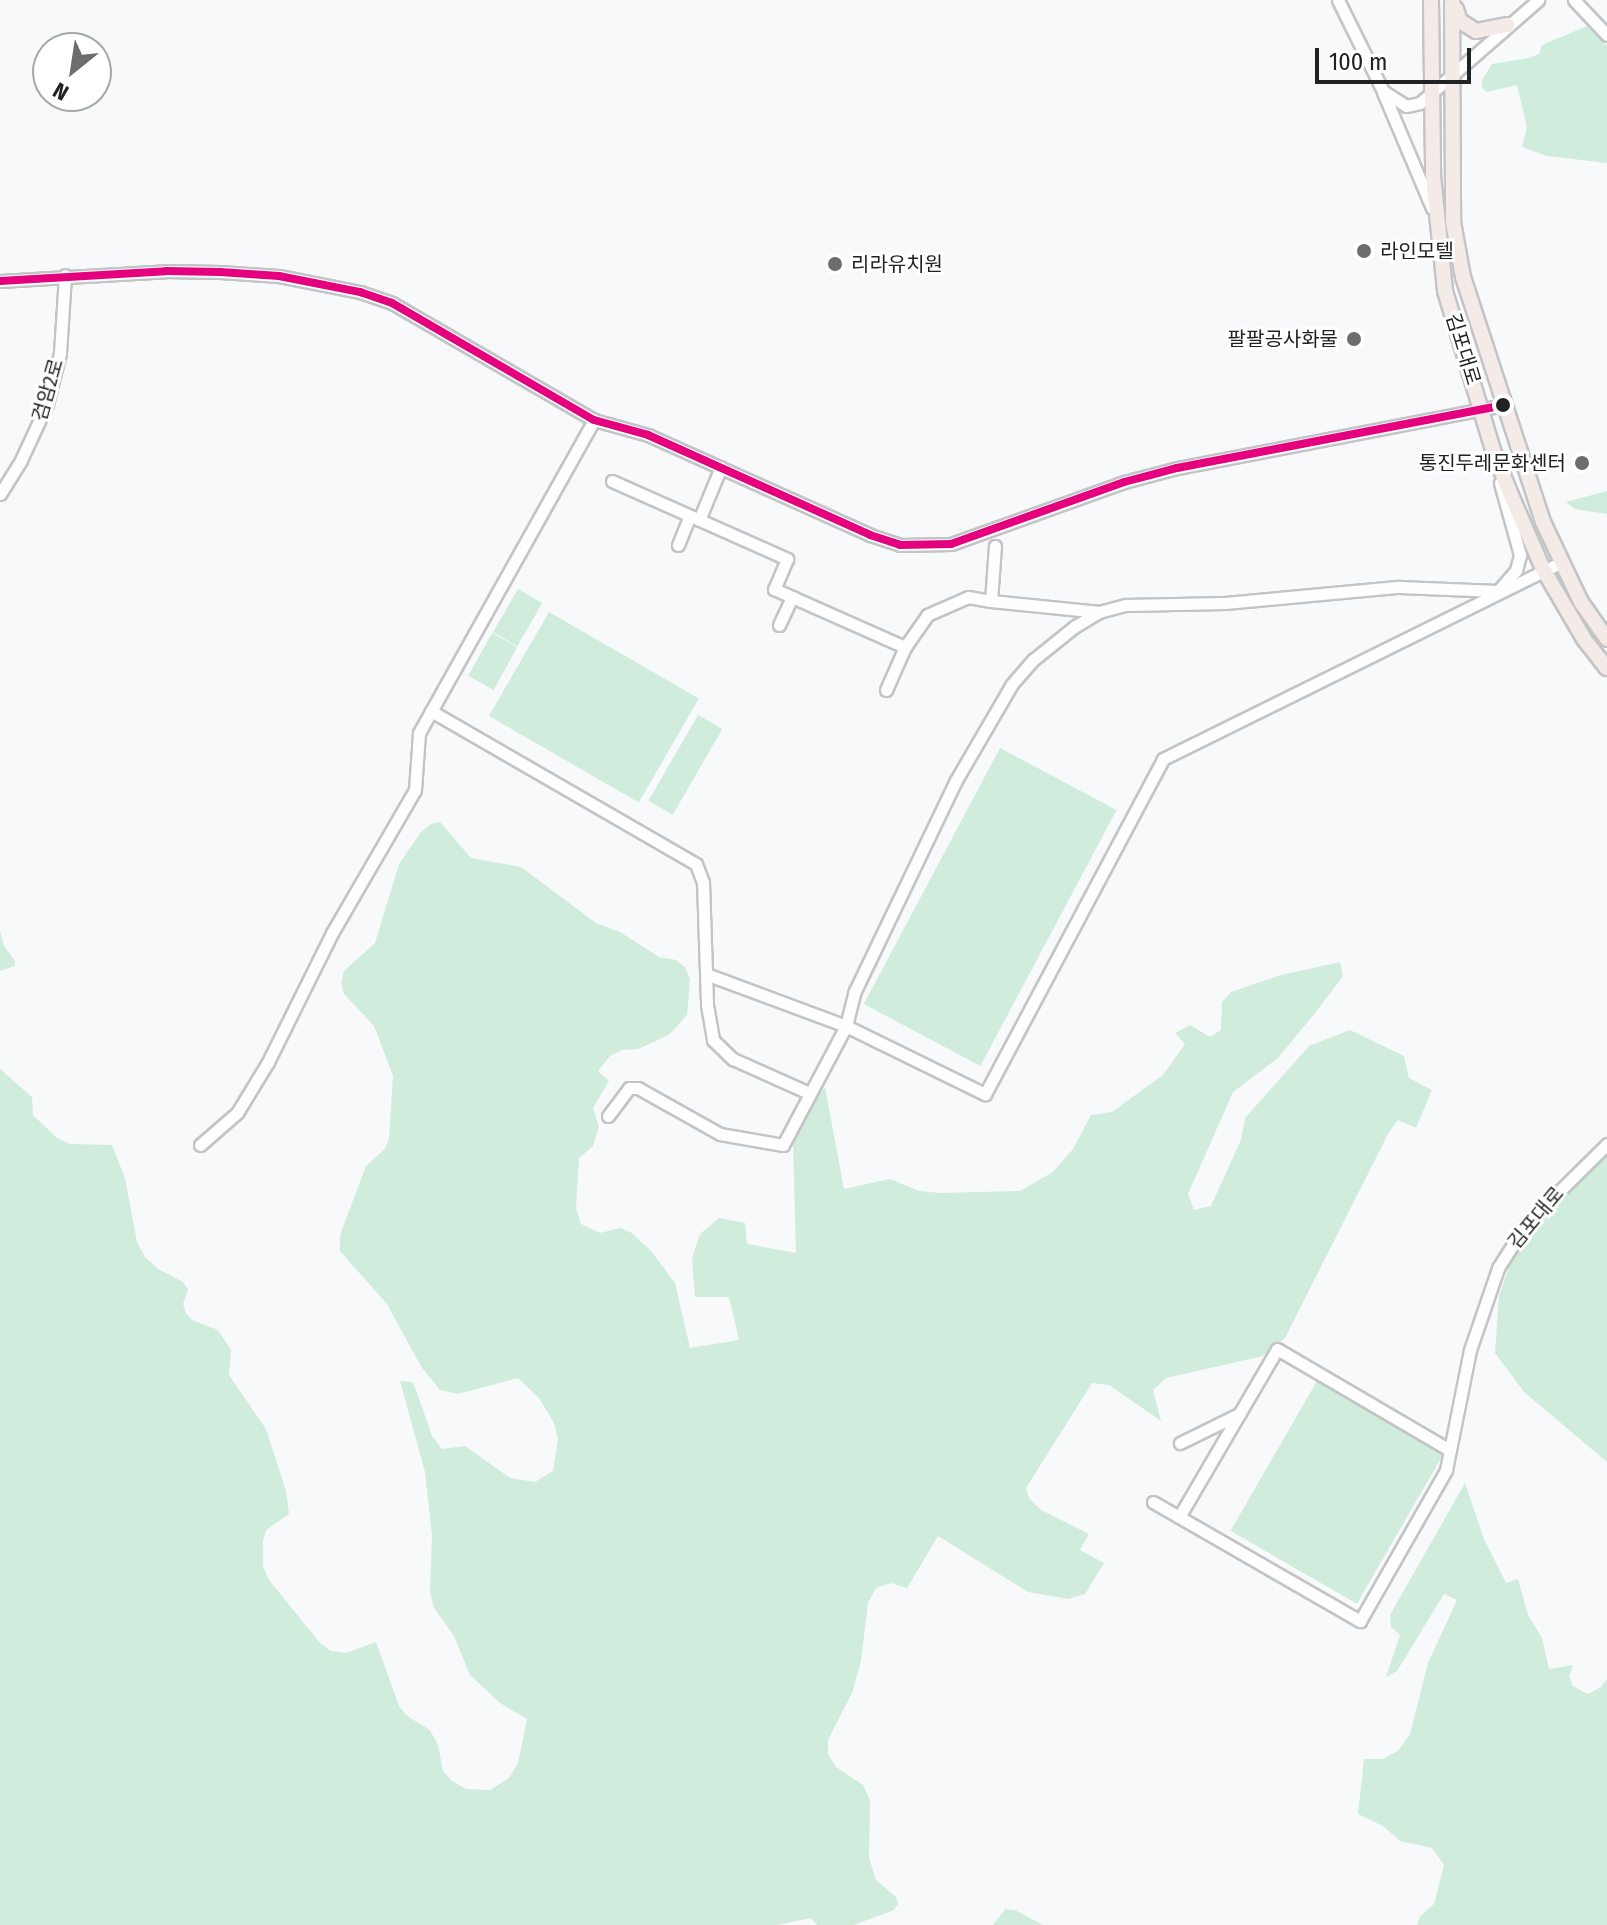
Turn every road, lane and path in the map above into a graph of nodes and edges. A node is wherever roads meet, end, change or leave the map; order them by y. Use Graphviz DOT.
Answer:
graph roads {
  1 [pos="1338,0"];
  2 [pos="1431,0"];
  3 [pos="1452,0"];
  4 [pos="1574,0"];
  5 [pos="1533,3"];
  6 [pos="1507,25"];
  7 [pos="1607,35"];
  8 [pos="1452,74"];
  9 [pos="1383,91"];
  10 [pos="1433,91"];
  11 [pos="1436,221"];
  12 [pos="65,275"];
  13 [pos="0,281"];
  14 [pos="1503,405"];
  15 [pos="1482,410"];
  16 [pos="594,420"];
  17 [pos="1494,453"];
  18 [pos="721,467"];
  19 [pos="612,481"];
  20 [pos="0,494"];
  21 [pos="695,518"];
  22 [pos="678,545"];
  23 [pos="995,546"];
  24 [pos="1561,562"];
  25 [pos="1543,569"];
  26 [pos="1498,591"];
  27 [pos="792,597"];
  28 [pos="991,601"];
  29 [pos="1099,612"];
  30 [pos="779,625"];
  31 [pos="1607,639"];
  32 [pos="905,647"];
  33 [pos="1607,668"];
  34 [pos="886,690"];
  35 [pos="431,711"];
  36 [pos="706,974"];
  37 [pos="846,1026"];
  38 [pos="809,1093"];
  39 [pos="608,1116"];
  40 [pos="1607,1144"];
  41 [pos="200,1145"];
  42 [pos="1239,1414"];
  43 [pos="1180,1443"];
  44 [pos="1450,1450"];
  45 [pos="1153,1502"];
  46 [pos="1179,1517"];
  1 -- 9 [label="street"];
  2 -- 10 [label="main road, 김포대로"];
  3 -- 6 [label="main road"];
  3 -- 8 [label="main road, 김포대로"];
  4 -- 7 [label="street"];
  5 -- 6 [label="street"];
  6 -- 8 [label="street"];
  8 -- 10 [label="street"];
  8 -- 14 [label="main road, 김포대로"];
  9 -- 10 [label="street"];
  9 -- 11 [label="street"];
  10 -- 11 [label="main road, 김포대로"];
  11 -- 15 [label="main road, 김포대로"];
  12 -- 13 [label="street"];
  12 -- 16 [label="street"];
  12 -- 20 [label="street, 검암2로"];
  14 -- 15 [label="street"];
  14 -- 24 [label="main road, 김포대로"];
  15 -- 17 [label="main road, 김포대로"];
  15 -- 18 [label="street"];
  16 -- 18 [label="street"];
  16 -- 35 [label="street"];
  17 -- 25 [label="main road, 김포대로"];
  17 -- 26 [label="street"];
  18 -- 21 [label="street"];
  19 -- 21 [label="street"];
  21 -- 22 [label="street"];
  21 -- 27 [label="street"];
  23 -- 28 [label="street"];
  24 -- 25 [label="street"];
  24 -- 31 [label="main road, 김포대로"];
  25 -- 26 [label="street"];
  25 -- 33 [label="main road, 김포대로"];
  26 -- 29 [label="street"];
  26 -- 37 [label="street"];
  27 -- 30 [label="street"];
  27 -- 32 [label="street"];
  28 -- 29 [label="street"];
  28 -- 32 [label="street"];
  29 -- 37 [label="street"];
  32 -- 34 [label="street"];
  35 -- 36 [label="street"];
  35 -- 41 [label="street"];
  36 -- 37 [label="street"];
  36 -- 38 [label="street"];
  37 -- 38 [label="street"];
  38 -- 39 [label="street"];
  40 -- 44 [label="street, 김포대로"];
  42 -- 43 [label="street"];
  42 -- 44 [label="street"];
  42 -- 46 [label="street"];
  44 -- 46 [label="street, 김포대로"];
  45 -- 46 [label="street"];
}
